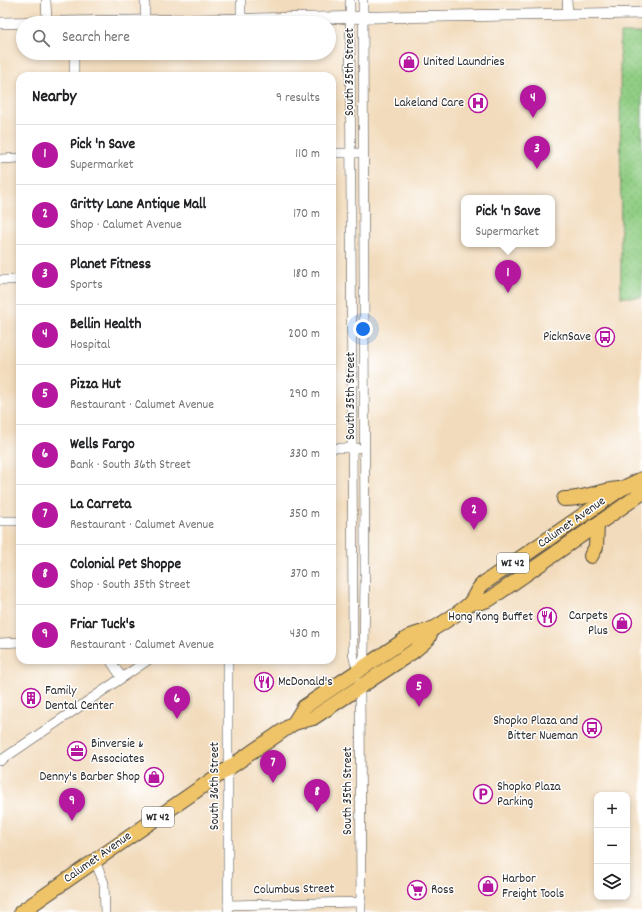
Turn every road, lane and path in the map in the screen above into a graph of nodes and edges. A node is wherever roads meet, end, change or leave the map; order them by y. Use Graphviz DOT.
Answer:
graph roads {
  1 [pos="46,0"];
  2 [pos="144,0"];
  3 [pos="241,0"];
  4 [pos="350,0"];
  5 [pos="363,0"];
  6 [pos="567,0"];
  7 [pos="642,13"];
  8 [pos="568,14"];
  9 [pos="46,16"];
  10 [pos="145,16"];
  11 [pos="241,16"];
  12 [pos="363,17"];
  13 [pos="336,18"];
  14 [pos="350,18"];
  15 [pos="0,23"];
  16 [pos="16,23"];
  17 [pos="74,60"];
  18 [pos="74,72"];
  19 [pos="336,153"];
  20 [pos="350,153"];
  21 [pos="363,153"];
  22 [pos="16,158"];
  23 [pos="0,159"];
  24 [pos="0,280"];
  25 [pos="16,280"];
  26 [pos="336,448"];
  27 [pos="351,448"];
  28 [pos="364,448"];
  29 [pos="642,479"];
  30 [pos="621,489"];
  31 [pos="642,493"];
  32 [pos="564,499"];
  33 [pos="0,521"];
  34 [pos="16,521"];
  35 [pos="597,525"];
  36 [pos="567,526"];
  37 [pos="576,540"];
  38 [pos="591,556"];
  39 [pos="470,603"];
  40 [pos="432,629"];
  41 [pos="16,642"];
  42 [pos="0,643"];
  43 [pos="113,664"];
  44 [pos="142,664"];
  45 [pos="228,664"];
  46 [pos="360,670"];
  47 [pos="122,678"];
  48 [pos="360,687"];
  49 [pos="294,723"];
  50 [pos="0,761"];
  51 [pos="228,769"];
  52 [pos="94,861"];
  53 [pos="361,902"];
  54 [pos="228,908"];
  55 [pos="21,912"];
  56 [pos="105,912"];
  57 [pos="361,912"];
  1 -- 9 [label="street"];
  2 -- 10 [label="street"];
  3 -- 11 [label="street"];
  4 -- 14 [label="street, South 35th Street"];
  5 -- 12 [label="street, South 35th Street"];
  6 -- 8 [label="street"];
  7 -- 8 [label="street"];
  8 -- 12 [label="street"];
  12 -- 14 [label="street"];
  12 -- 21 [label="street, South 35th Street"];
  13 -- 14 [label="street"];
  14 -- 20 [label="street, South 35th Street"];
  15 -- 16 [label="street"];
  17 -- 18 [label="street"];
  19 -- 20 [label="street"];
  20 -- 21 [label="street"];
  20 -- 27 [label="street, South 35th Street"];
  21 -- 28 [label="street, South 35th Street"];
  22 -- 23 [label="street"];
  24 -- 25 [label="street"];
  26 -- 27 [label="street"];
  27 -- 28 [label="street"];
  27 -- 46 [label="street, South 35th Street"];
  28 -- 46 [label="street, South 35th Street"];
  29 -- 30 [label="main road, Calumet Avenue / WI 42"];
  30 -- 32 [label="main road"];
  30 -- 36 [label="main road, Calumet Avenue / WI 42"];
  31 -- 35 [label="main road, Calumet Avenue / WI 42"];
  33 -- 34 [label="street"];
  35 -- 37 [label="main road, Calumet Avenue / WI 42"];
  35 -- 38 [label="main road"];
  36 -- 37 [label="main road"];
  36 -- 39 [label="main road, Calumet Avenue / WI 42"];
  37 -- 39 [label="main road, Calumet Avenue / WI 42"];
  39 -- 40 [label="main road, Calumet Avenue / WI 42"];
  40 -- 46 [label="main road, Calumet Avenue / WI 42"];
  40 -- 48 [label="main road, Calumet Avenue / WI 42"];
  41 -- 42 [label="street"];
  43 -- 47 [label="street"];
  44 -- 47 [label="street"];
  45 -- 51 [label="street, South 36th Street"];
  46 -- 48 [label="street, South 35th Street"];
  46 -- 49 [label="main road, Calumet Avenue / WI 42"];
  47 -- 50 [label="street"];
  48 -- 49 [label="main road, Calumet Avenue / WI 42"];
  48 -- 53 [label="street, South 35th Street"];
  49 -- 51 [label="main road, Calumet Avenue / WI 42"];
  51 -- 52 [label="main road, Calumet Avenue / WI 42"];
  51 -- 54 [label="street, South 36th Street"];
  52 -- 55 [label="main road, Calumet Avenue / WI 42"];
  52 -- 56 [label="street"];
  53 -- 54 [label="street, Columbus Street"];
  53 -- 57 [label="street, South 35th Street"];
}
